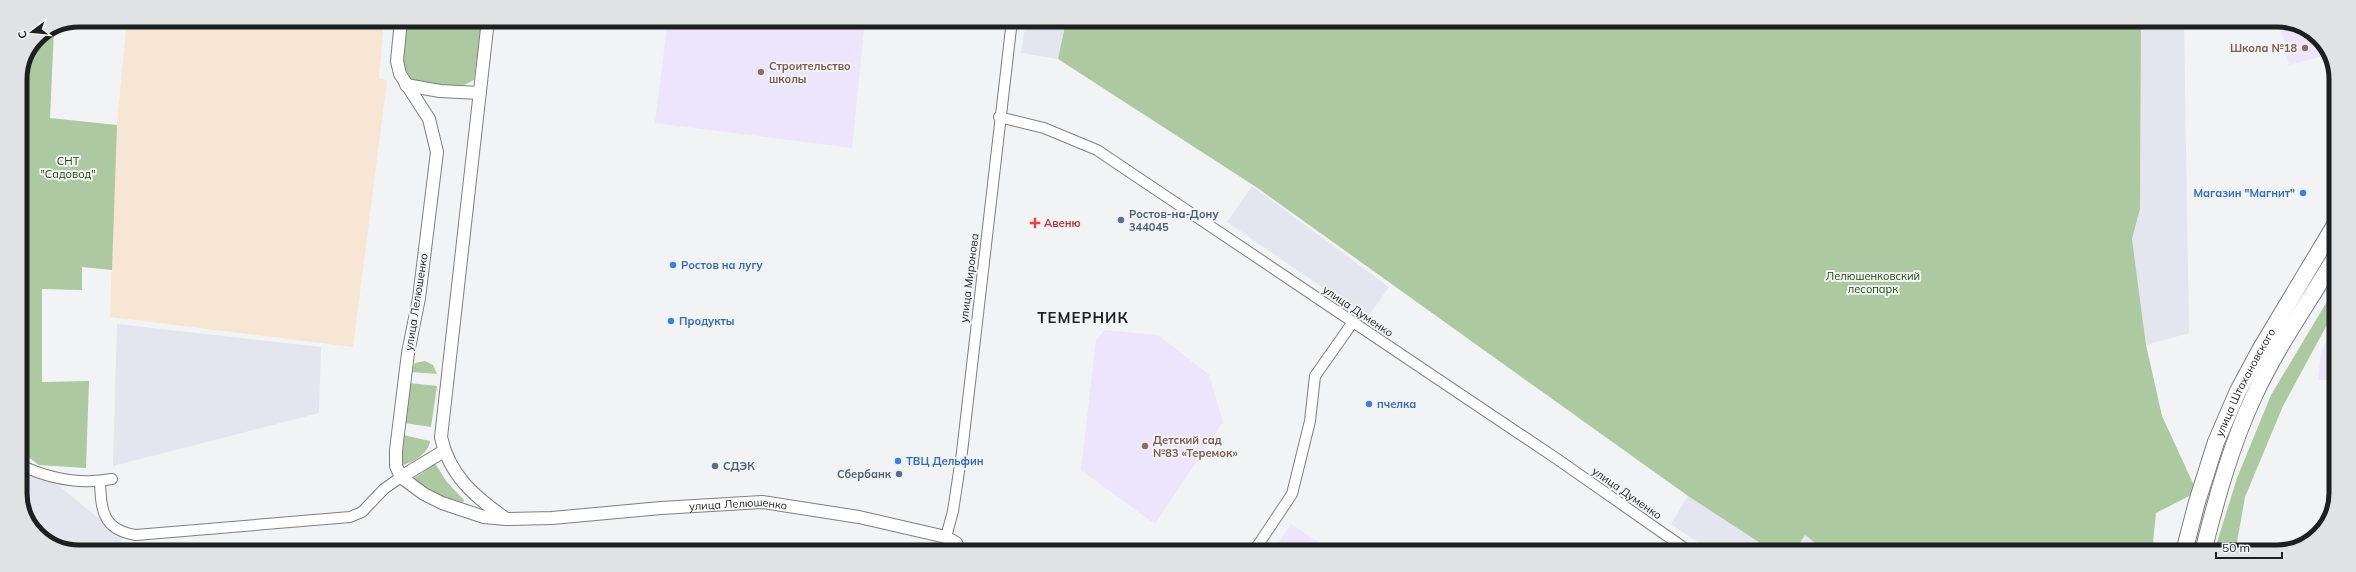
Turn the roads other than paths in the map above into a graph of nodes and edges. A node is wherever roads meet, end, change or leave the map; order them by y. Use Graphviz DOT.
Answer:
graph roads {
  1 [pos="401,27"];
  2 [pos="487,27"];
  3 [pos="1011,27"];
  4 [pos="406,85"];
  5 [pos="480,93"];
  6 [pos="999,117"];
  7 [pos="2329,237"];
  8 [pos="2329,268"];
  9 [pos="1353,322"];
  10 [pos="444,452"];
  11 [pos="27,468"];
  12 [pos="401,477"];
  13 [pos="112,479"];
  14 [pos="100,481"];
  15 [pos="506,519"];
  16 [pos="946,537"];
  17 [pos="957,545"];
  18 [pos="1259,545"];
  19 [pos="1680,545"];
  20 [pos="2186,545"];
  21 [pos="2204,545"];
  1 -- 4 [label="street, улица Лелюшенко"];
  2 -- 5 [label="street"];
  3 -- 6 [label="street, улица Миронова"];
  4 -- 5 [label="street"];
  4 -- 12 [label="street, улица Лелюшенко"];
  5 -- 10 [label="street"];
  6 -- 9 [label="street, улица Думенко"];
  6 -- 16 [label="street, улица Миронова"];
  7 -- 20 [label="main road, улица Штахановского"];
  8 -- 21 [label="main road, улица Штахановского"];
  9 -- 18 [label="street"];
  9 -- 19 [label="street, улица Думенко"];
  10 -- 12 [label="street"];
  10 -- 15 [label="street"];
  11 -- 14 [label="street"];
  12 -- 14 [label="street"];
  12 -- 15 [label="street, улица Лелюшенко"];
  13 -- 14 [label="street"];
  15 -- 16 [label="street, улица Лелюшенко"];
  16 -- 17 [label="street"];
}
